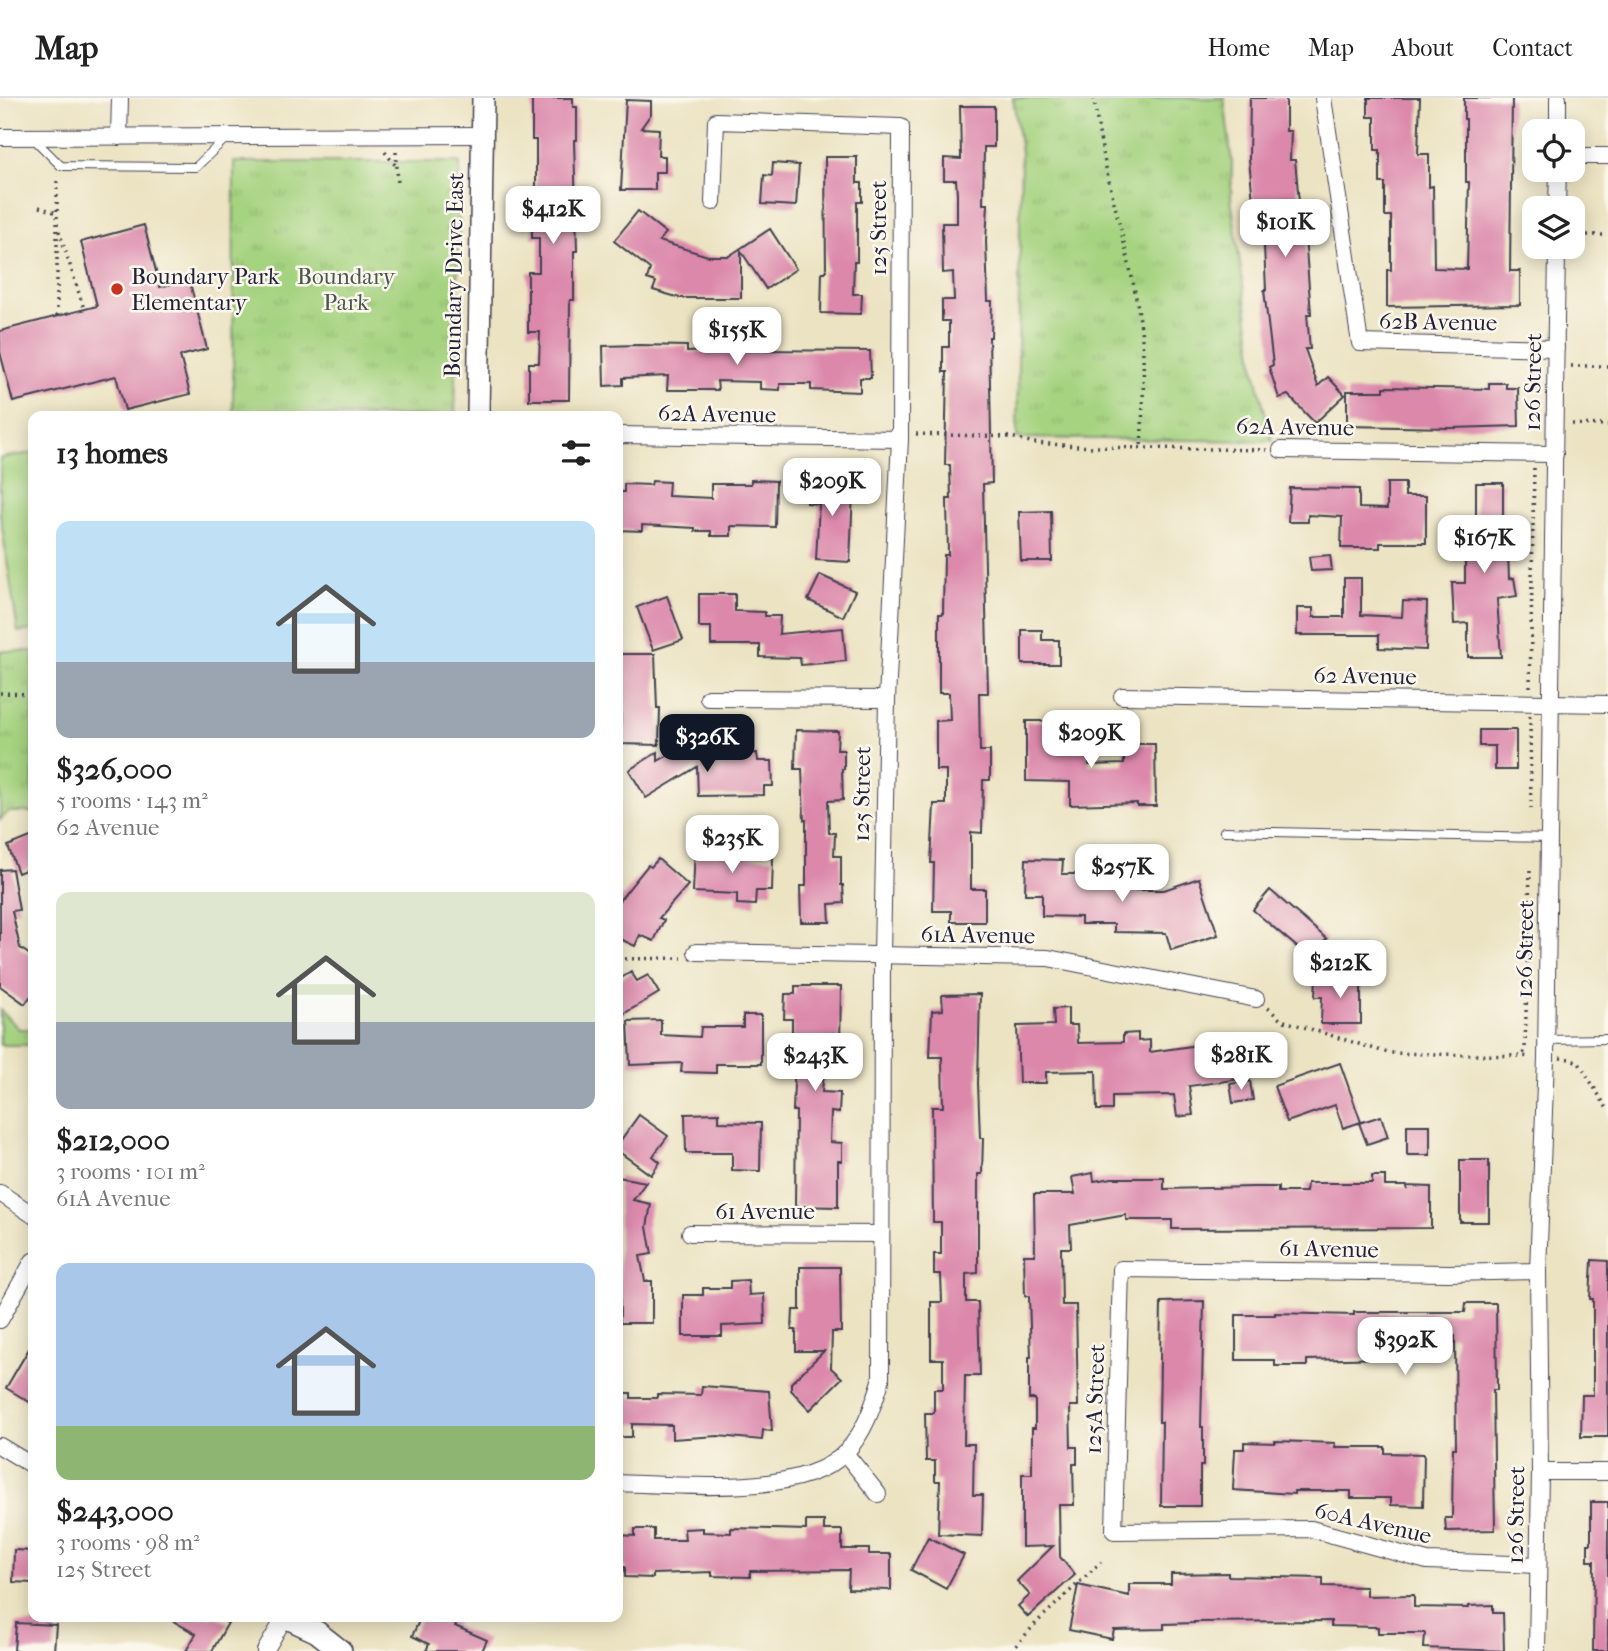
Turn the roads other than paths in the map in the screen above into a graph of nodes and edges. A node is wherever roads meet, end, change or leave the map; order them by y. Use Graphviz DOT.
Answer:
graph roads {
  1 [pos="120,98"];
  2 [pos="483,98"];
  3 [pos="1323,98"];
  4 [pos="1558,98"];
  5 [pos="1558,119"];
  6 [pos="483,135"];
  7 [pos="228,136"];
  8 [pos="0,137"];
  9 [pos="32,137"];
  10 [pos="119,137"];
  11 [pos="1585,156"];
  12 [pos="1608,156"];
  13 [pos="713,202"];
  14 [pos="1557,259"];
  15 [pos="1556,348"];
  16 [pos="478,411"];
  17 [pos="623,435"];
  18 [pos="904,438"];
  19 [pos="1281,450"];
  20 [pos="1555,454"];
  21 [pos="1122,696"];
  22 [pos="708,698"];
  23 [pos="887,699"];
  24 [pos="1550,704"];
  25 [pos="1608,704"];
  26 [pos="1224,831"];
  27 [pos="1549,838"];
  28 [pos="696,952"];
  29 [pos="882,956"];
  30 [pos="1256,999"];
  31 [pos="1608,1039"];
  32 [pos="1546,1040"];
  33 [pos="0,1193"];
  34 [pos="28,1212"];
  35 [pos="690,1233"];
  36 [pos="881,1234"];
  37 [pos="1121,1269"];
  38 [pos="28,1270"];
  39 [pos="1538,1271"];
  40 [pos="0,1320"];
  41 [pos="0,1446"];
  42 [pos="845,1453"];
  43 [pos="28,1463"];
  44 [pos="1540,1472"];
  45 [pos="1608,1472"];
  46 [pos="623,1483"];
  47 [pos="878,1494"];
  48 [pos="1114,1531"];
  49 [pos="1538,1565"];
  50 [pos="282,1622"];
  51 [pos="296,1622"];
  52 [pos="265,1651"];
  53 [pos="341,1651"];
  54 [pos="1537,1651"];
  1 -- 10 [label="street"];
  2 -- 6 [label="street, Boundary Drive East"];
  3 -- 15 [label="street, 62B Avenue"];
  4 -- 5 [label="street"];
  6 -- 7 [label="street"];
  6 -- 16 [label="street, Boundary Drive East"];
  7 -- 9 [label="lane"];
  7 -- 10 [label="street"];
  8 -- 9 [label="street"];
  9 -- 10 [label="street"];
  11 -- 12 [label="street"];
  13 -- 18 [label="street, 125 Street"];
  14 -- 15 [label="street, 126 Street"];
  15 -- 20 [label="street, 126 Street"];
  17 -- 18 [label="street, 62A Avenue"];
  18 -- 23 [label="street, 125 Street"];
  19 -- 20 [label="street, 62A Avenue"];
  20 -- 24 [label="street, 126 Street"];
  21 -- 24 [label="street, 62 Avenue"];
  22 -- 23 [label="street"];
  23 -- 29 [label="street, 125 Street"];
  24 -- 25 [label="street, 62 Avenue"];
  24 -- 27 [label="street, 126 Street"];
  26 -- 27 [label="lane"];
  27 -- 32 [label="street, 126 Street"];
  28 -- 29 [label="street, 61A Avenue"];
  29 -- 30 [label="street, 61A Avenue"];
  29 -- 36 [label="street, 125 Street"];
  31 -- 32 [label="lane"];
  32 -- 39 [label="street, 126 Street"];
  33 -- 34 [label="street"];
  35 -- 36 [label="street, 61 Avenue"];
  36 -- 42 [label="street, 125 Street"];
  37 -- 39 [label="street, 61 Avenue"];
  37 -- 48 [label="street, 125A Street"];
  38 -- 40 [label="street"];
  39 -- 44 [label="street, 126 Street"];
  41 -- 43 [label="street"];
  42 -- 46 [label="street"];
  42 -- 47 [label="street"];
  44 -- 45 [label="street"];
  44 -- 49 [label="street, 126 Street"];
  48 -- 49 [label="street, 60A Avenue"];
  49 -- 54 [label="street, 126 Street"];
  50 -- 52 [label="street"];
  51 -- 53 [label="street"];
}
